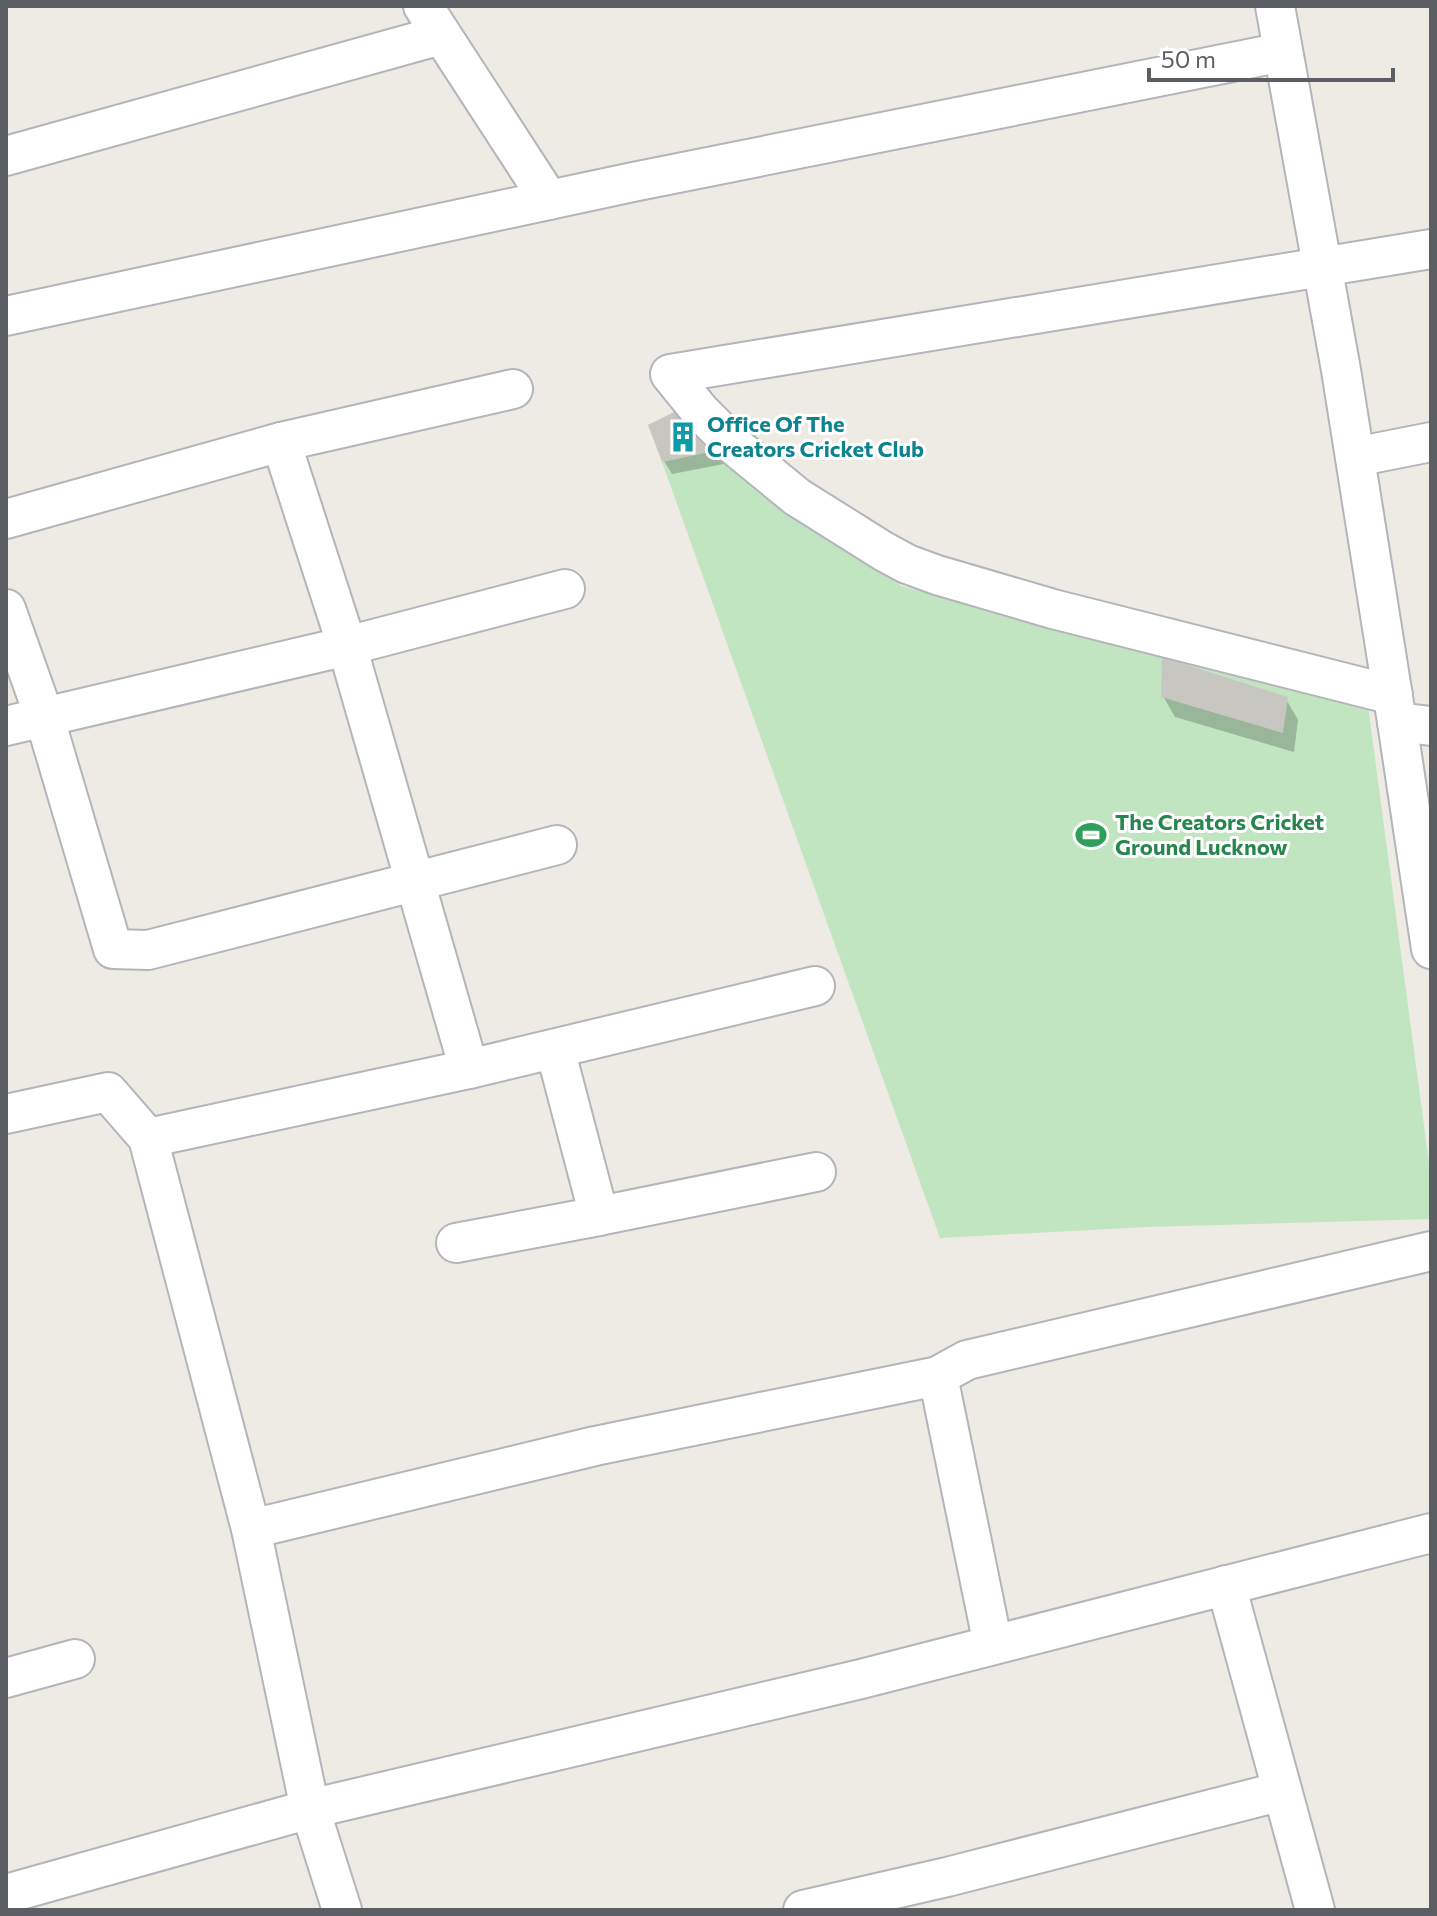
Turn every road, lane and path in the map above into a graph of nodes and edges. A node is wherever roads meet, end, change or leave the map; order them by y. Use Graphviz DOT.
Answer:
graph roads {
  1 [pos="1275,6"];
  2 [pos="432,20"];
  3 [pos="1283,52"];
  4 [pos="6,156"];
  5 [pos="549,200"];
  6 [pos="1431,249"];
  7 [pos="1322,266"];
  8 [pos="6,316"];
  9 [pos="513,389"];
  10 [pos="281,442"];
  11 [pos="1431,442"];
  12 [pos="1355,457"];
  13 [pos="6,519"];
  14 [pos="565,589"];
  15 [pos="6,609"];
  16 [pos="347,646"];
  17 [pos="1407,714"];
  18 [pos="44,716"];
  19 [pos="6,726"];
  20 [pos="557,845"];
  21 [pos="415,881"];
  22 [pos="1431,949"];
  23 [pos="815,986"];
  24 [pos="555,1049"];
  25 [pos="469,1069"];
  26 [pos="6,1114"];
  27 [pos="148,1138"];
  28 [pos="816,1172"];
  29 [pos="599,1216"];
  30 [pos="456,1243"];
  31 [pos="1431,1251"];
  32 [pos="938,1376"];
  33 [pos="251,1529"];
  34 [pos="1431,1533"];
  35 [pos="1226,1585"];
  36 [pos="993,1645"];
  37 [pos="75,1659"];
  38 [pos="6,1678"];
  39 [pos="1282,1791"];
  40 [pos="310,1809"];
  41 [pos="6,1894"];
  42 [pos="342,1910"];
  43 [pos="803,1910"];
  44 [pos="1315,1910"];
  1 -- 3 [label="street"];
  2 -- 4 [label="street"];
  2 -- 5 [label="street"];
  3 -- 5 [label="street"];
  3 -- 7 [label="street"];
  5 -- 8 [label="street"];
  6 -- 7 [label="street"];
  7 -- 12 [label="street"];
  7 -- 17 [label="street"];
  9 -- 10 [label="street"];
  10 -- 13 [label="street"];
  10 -- 16 [label="street"];
  11 -- 12 [label="street"];
  12 -- 17 [label="street"];
  14 -- 16 [label="street"];
  15 -- 18 [label="street"];
  16 -- 18 [label="street"];
  16 -- 21 [label="street"];
  17 -- 22 [label="street"];
  18 -- 19 [label="street"];
  18 -- 21 [label="street"];
  20 -- 21 [label="street"];
  21 -- 25 [label="street"];
  23 -- 24 [label="street"];
  24 -- 25 [label="street"];
  24 -- 29 [label="street"];
  25 -- 27 [label="street"];
  26 -- 27 [label="street"];
  27 -- 33 [label="street"];
  28 -- 29 [label="street"];
  29 -- 30 [label="street"];
  31 -- 32 [label="street"];
  32 -- 33 [label="street"];
  32 -- 36 [label="street"];
  33 -- 40 [label="street"];
  34 -- 35 [label="street"];
  35 -- 36 [label="street"];
  35 -- 39 [label="street"];
  36 -- 40 [label="street"];
  37 -- 38 [label="street"];
  39 -- 43 [label="street"];
  39 -- 44 [label="street"];
  40 -- 41 [label="street"];
  40 -- 42 [label="street"];
}
